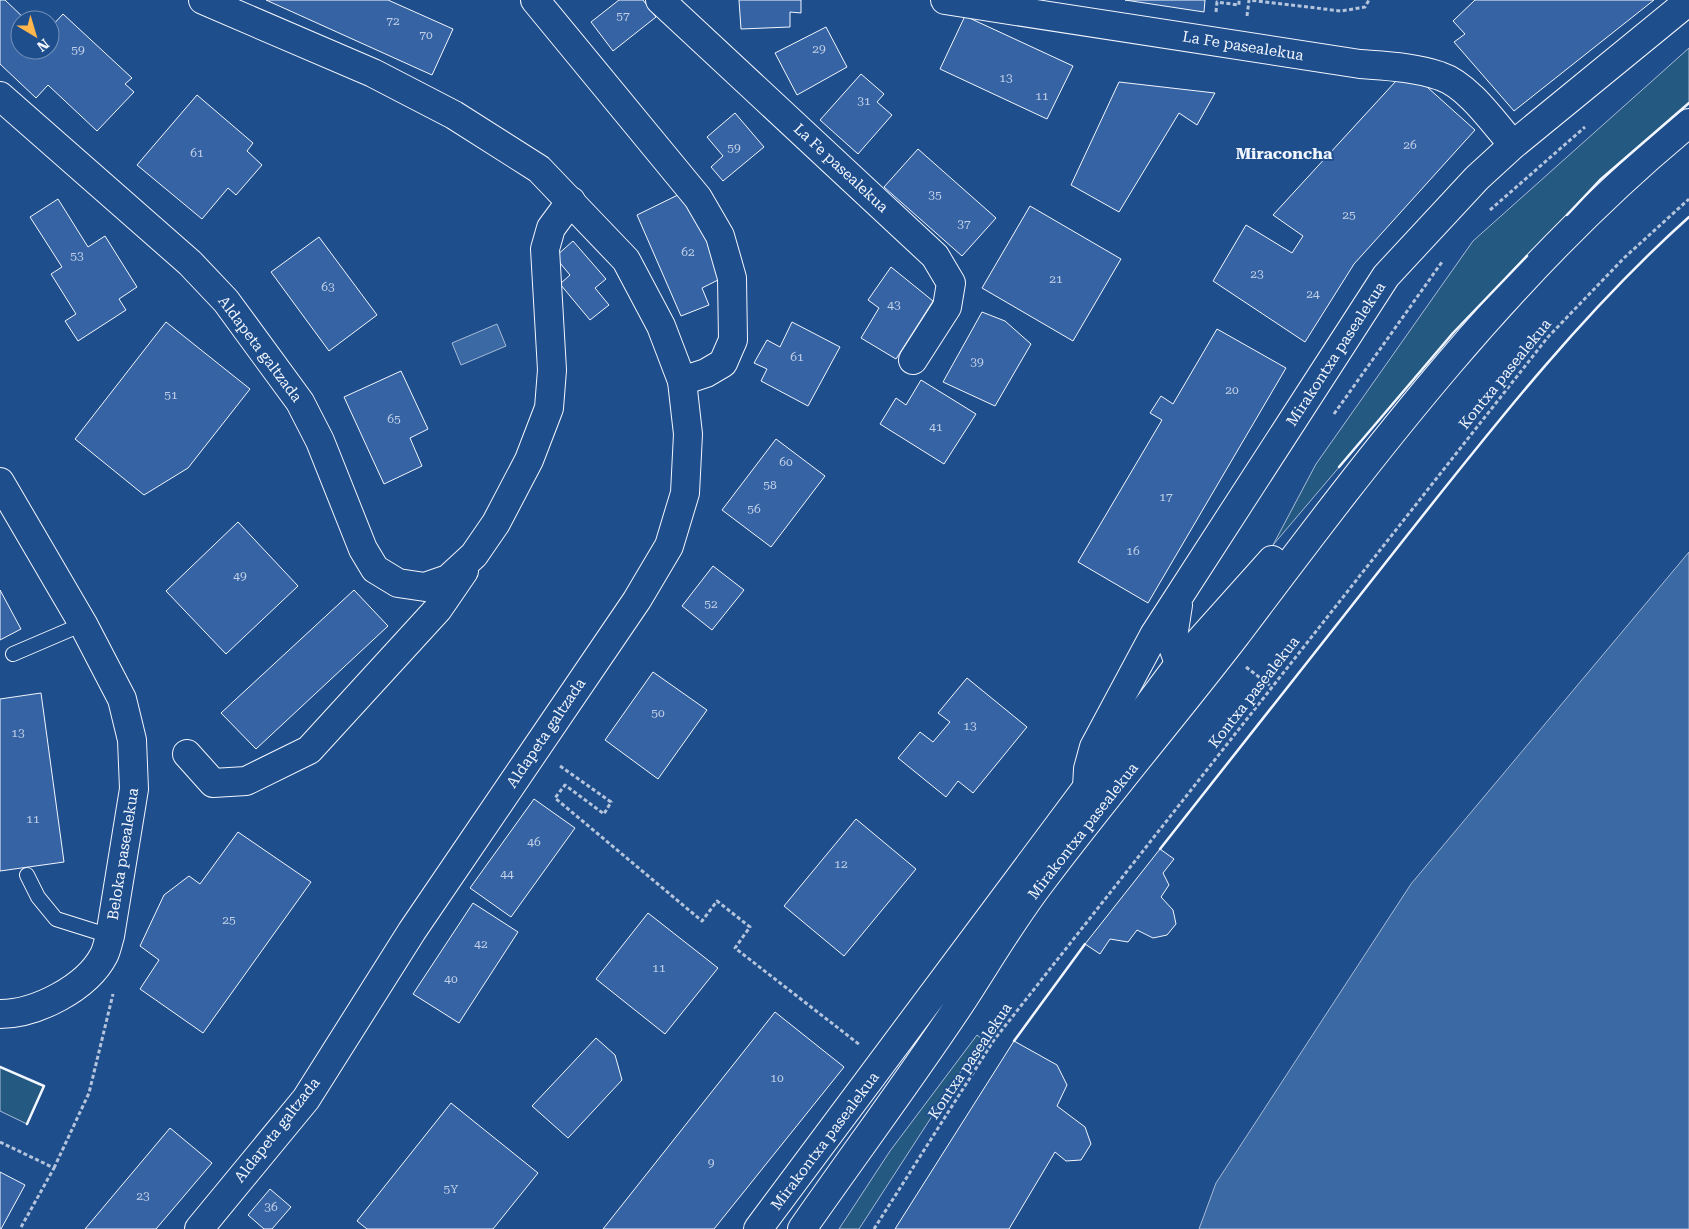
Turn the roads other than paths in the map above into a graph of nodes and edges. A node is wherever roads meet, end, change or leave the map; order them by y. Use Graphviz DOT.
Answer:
graph roads {
  1 [pos="203,0"];
  2 [pos="536,0"];
  3 [pos="660,0"];
  4 [pos="945,0"];
  5 [pos="1689,1"];
  6 [pos="0,96"];
  7 [pos="1689,123"];
  8 [pos="1513,145"];
  9 [pos="571,201"];
  10 [pos="913,360"];
  11 [pos="682,381"];
  12 [pos="1380,444"];
  13 [pos="0,482"];
  14 [pos="474,555"];
  15 [pos="1180,597"];
  16 [pos="83,624"];
  17 [pos="13,654"];
  18 [pos="1144,655"];
  19 [pos="1176,658"];
  20 [pos="187,754"];
  21 [pos="1136,762"];
  22 [pos="1087,787"];
  23 [pos="27,875"];
  24 [pos="110,936"];
  25 [pos="0,1014"];
  26 [pos="198,1229"];
  27 [pos="758,1229"];
  28 [pos="802,1229"];
  1 -- 9 [label="street, Aldapeta galtzada"];
  2 -- 11 [label="street"];
  3 -- 10 [label="street, La Fe pasealekua"];
  4 -- 8 [label="street, La Fe pasealekua"];
  5 -- 8 [label="street, Mirakontxa pasealekua"];
  6 -- 14 [label="street, Aldapeta galtzada"];
  7 -- 12 [label="street, Mirakontxa pasealekua"];
  8 -- 15 [label="street, Mirakontxa pasealekua"];
  9 -- 11 [label="street, Aldapeta galtzada"];
  9 -- 14 [label="street, Aldapeta galtzada"];
  11 -- 26 [label="street, Aldapeta galtzada"];
  12 -- 19 [label="street, Mirakontxa pasealekua"];
  12 -- 21 [label="street, Mirakontxa pasealekua"];
  13 -- 16 [label="street, Beloka pasealekua"];
  14 -- 20 [label="street, Aldapeta galtzada"];
  15 -- 18 [label="street, Mirakontxa pasealekua"];
  15 -- 19 [label="street"];
  16 -- 17 [label="lane"];
  16 -- 24 [label="street, Beloka pasealekua"];
  18 -- 19 [label="street"];
  18 -- 22 [label="street, Mirakontxa pasealekua"];
  19 -- 21 [label="street"];
  19 -- 22 [label="street, Mirakontxa pasealekua"];
  21 -- 28 [label="street, Mirakontxa pasealekua"];
  22 -- 27 [label="street, Mirakontxa pasealekua"];
  23 -- 24 [label="lane"];
  24 -- 25 [label="street, Beloka pasealekua"];
}
